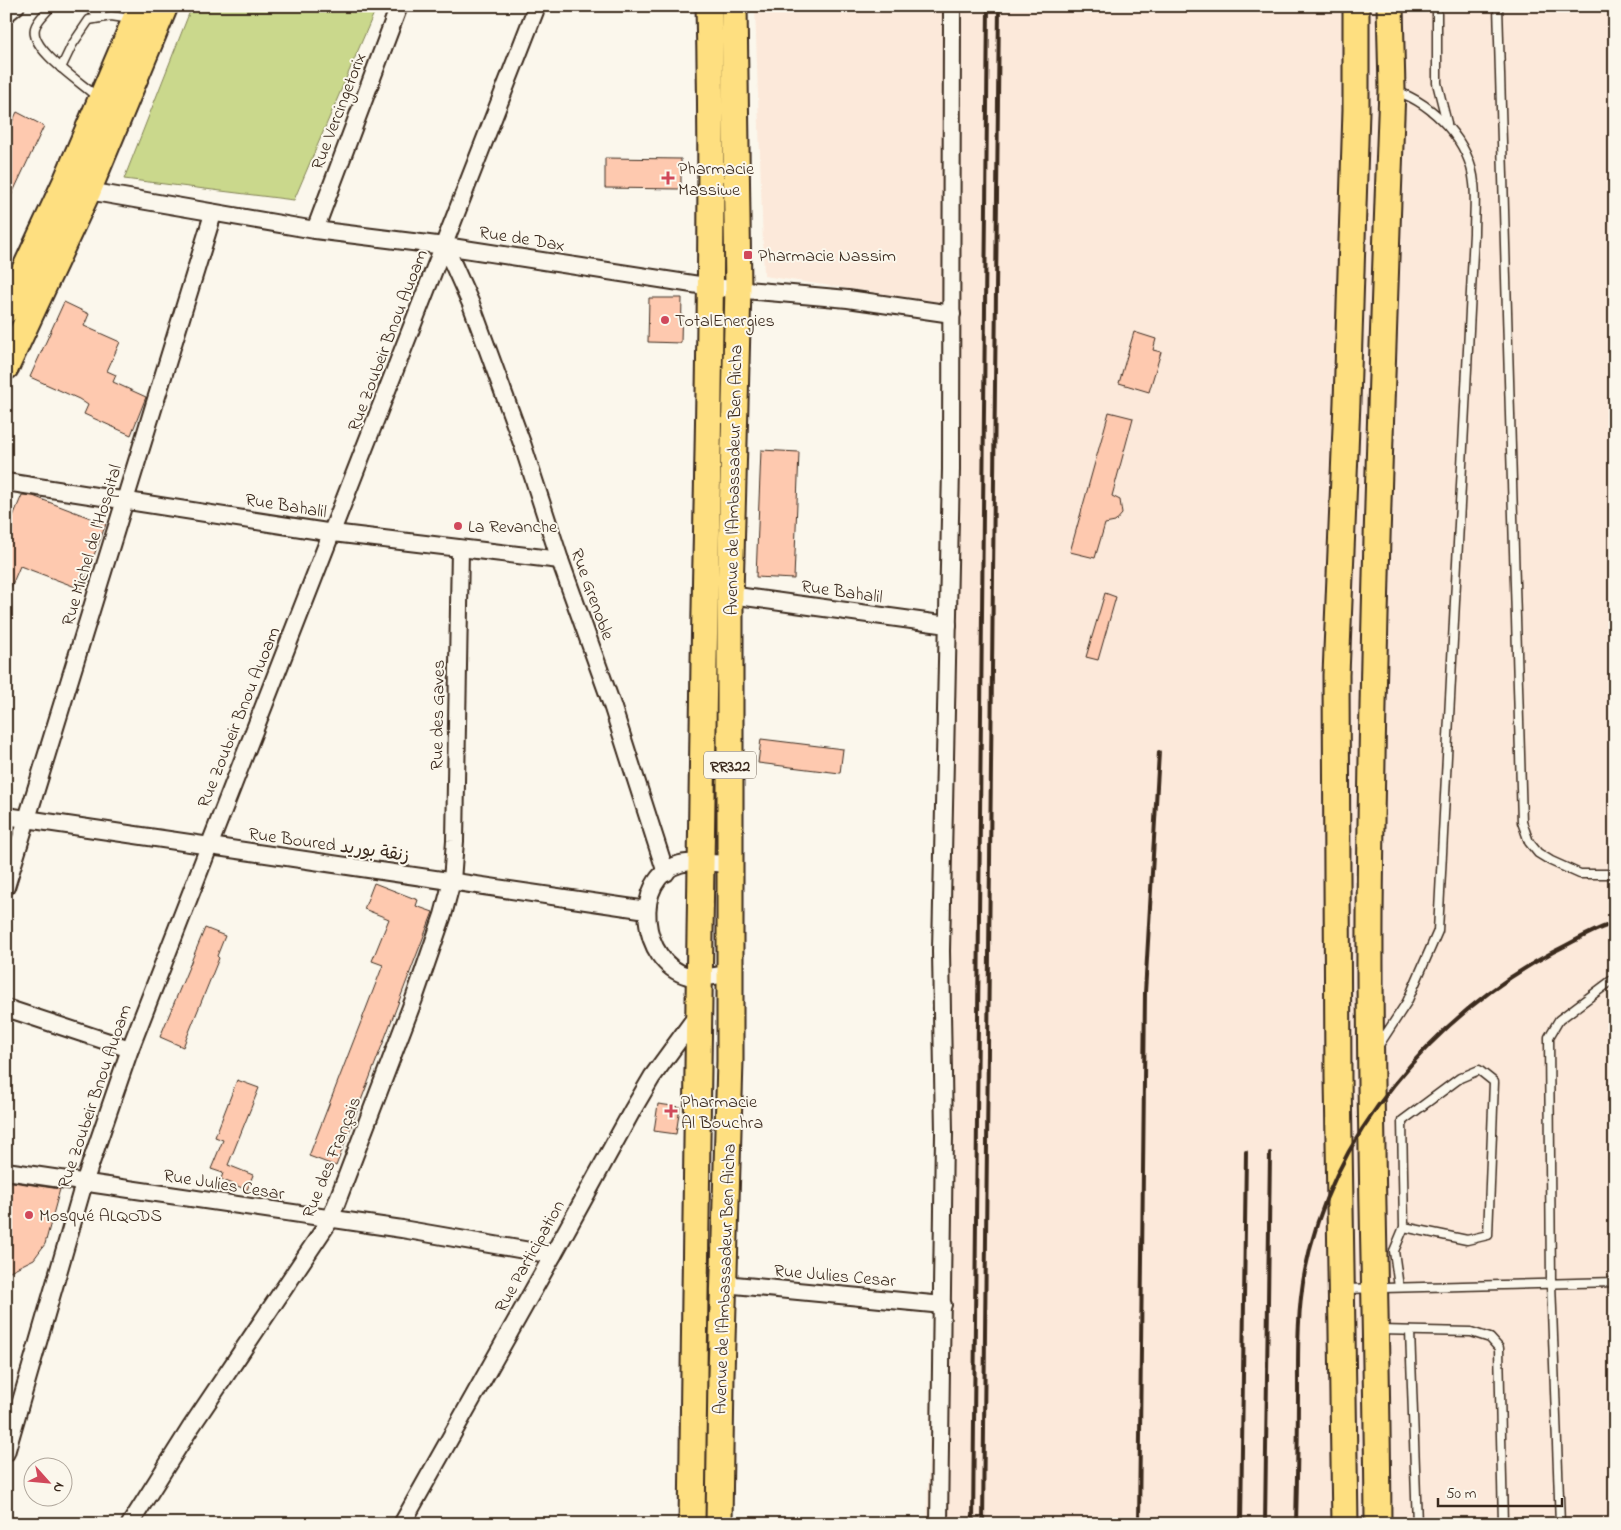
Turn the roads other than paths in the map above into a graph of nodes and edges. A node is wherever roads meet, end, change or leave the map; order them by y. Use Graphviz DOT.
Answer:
graph roads {
  1 [pos="16,6"];
  2 [pos="51,6"];
  3 [pos="87,6"];
  4 [pos="165,6"];
  5 [pos="399,6"];
  6 [pos="537,6"];
  7 [pos="709,6"];
  8 [pos="734,6"];
  9 [pos="952,6"];
  10 [pos="1356,6"];
  11 [pos="1390,6"];
  12 [pos="1437,6"];
  13 [pos="1498,6"];
  14 [pos="6,14"];
  15 [pos="101,18"];
  16 [pos="144,18"];
  17 [pos="61,68"];
  18 [pos="1392,89"];
  19 [pos="101,100"];
  20 [pos="1448,127"];
  21 [pos="88,191"];
  22 [pos="213,214"];
  23 [pos="315,230"];
  24 [pos="445,246"];
  25 [pos="712,287"];
  26 [pos="738,288"];
  27 [pos="6,310"];
  28 [pos="952,314"];
  29 [pos="6,368"];
  30 [pos="6,482"];
  31 [pos="126,500"];
  32 [pos="332,533"];
  33 [pos="460,548"];
  34 [pos="560,560"];
  35 [pos="730,595"];
  36 [pos="948,625"];
  37 [pos="6,816"];
  38 [pos="27,820"];
  39 [pos="208,846"];
  40 [pos="701,864"];
  41 [pos="731,864"];
  42 [pos="666,873"];
  43 [pos="1615,874"];
  44 [pos="452,881"];
  45 [pos="6,887"];
  46 [pos="647,910"];
  47 [pos="730,974"];
  48 [pos="699,977"];
  49 [pos="1615,978"];
  50 [pos="6,1008"];
  51 [pos="699,1012"];
  52 [pos="130,1049"];
  53 [pos="1370,1058"];
  54 [pos="1371,1126"];
  55 [pos="1339,1130"];
  56 [pos="6,1172"];
  57 [pos="84,1183"];
  58 [pos="330,1220"];
  59 [pos="1404,1227"];
  60 [pos="553,1255"];
  61 [pos="1615,1282"];
  62 [pos="724,1284"];
  63 [pos="1551,1284"];
  64 [pos="1387,1287"];
  65 [pos="1342,1289"];
  66 [pos="943,1305"];
  67 [pos="1376,1330"];
  68 [pos="1410,1331"];
  69 [pos="6,1452"];
  70 [pos="130,1524"];
  71 [pos="402,1524"];
  72 [pos="692,1524"];
  73 [pos="719,1524"];
  74 [pos="940,1524"];
  75 [pos="1345,1524"];
  76 [pos="1378,1524"];
  77 [pos="1418,1524"];
  78 [pos="1502,1524"];
  79 [pos="1560,1524"];
  1 -- 14 [label="street"];
  2 -- 17 [label="lane"];
  3 -- 15 [label="lane"];
  4 -- 16 [label="main road"];
  5 -- 23 [label="street, Rue Vercingetorix"];
  6 -- 24 [label="street, Rue Zoubeir Bnou Auoam"];
  7 -- 25 [label="main road, Avenue de l'Ambassadeur Ben Aicha / RR322"];
  8 -- 26 [label="main road, Avenue de l'Ambassadeur Ben Aicha / RR322"];
  9 -- 28 [label="street"];
  10 -- 55 [label="main road"];
  11 -- 18 [label="main road"];
  12 -- 20 [label="lane"];
  13 -- 43 [label="lane"];
  15 -- 16 [label="lane"];
  15 -- 17 [label="lane"];
  16 -- 19 [label="main road"];
  16 -- 21 [label="main road"];
  17 -- 19 [label="lane"];
  18 -- 20 [label="lane"];
  18 -- 53 [label="main road"];
  19 -- 27 [label="main road"];
  20 -- 53 [label="lane"];
  21 -- 22 [label="street, Rue de Dax"];
  21 -- 29 [label="main road"];
  22 -- 23 [label="street, Rue de Dax"];
  22 -- 31 [label="street, Rue Michel de l'Hospital"];
  23 -- 24 [label="street, Rue de Dax"];
  24 -- 25 [label="street, Rue de Dax"];
  24 -- 32 [label="street, Rue Zoubeir Bnou Auoam"];
  24 -- 34 [label="street, Rue Grenoble"];
  25 -- 26 [label="street, Rue de Dax"];
  25 -- 40 [label="main road, Avenue de l'Ambassadeur Ben Aicha / RR322"];
  26 -- 28 [label="street, Rue de Dax"];
  26 -- 35 [label="main road, Avenue de l'Ambassadeur Ben Aicha / RR322"];
  28 -- 36 [label="street"];
  30 -- 31 [label="street, Rue Bahalil"];
  31 -- 32 [label="street, Rue Bahalil"];
  31 -- 38 [label="street, Rue Michel de l'Hospital"];
  32 -- 33 [label="street, Rue Bahalil"];
  32 -- 39 [label="street, Rue Zoubeir Bnou Auoam"];
  33 -- 34 [label="street, Rue Bahalil"];
  33 -- 44 [label="street, Rue des Gaves"];
  34 -- 42 [label="street, Rue Grenoble"];
  35 -- 36 [label="street, Rue Bahalil"];
  35 -- 41 [label="main road, Avenue de l'Ambassadeur Ben Aicha / RR322"];
  36 -- 66 [label="street"];
  37 -- 38 [label="street, Rue Boured زنقة بوريد"];
  38 -- 39 [label="street, Rue Boured زنقة بوريد"];
  38 -- 45 [label="street, Rue Michel de l'Hospital"];
  39 -- 44 [label="street, Rue Boured زنقة بوريد"];
  39 -- 52 [label="street, Rue Zoubeir Bnou Auoam"];
  40 -- 41 [label="street"];
  40 -- 42 [label="street"];
  40 -- 48 [label="main road, Avenue de l'Ambassadeur Ben Aicha / RR322"];
  41 -- 47 [label="main road, Avenue de l'Ambassadeur Ben Aicha / RR322"];
  42 -- 46 [label="street"];
  44 -- 46 [label="street, Rue Boured زنقة بوريد"];
  44 -- 58 [label="street, Rue des Français"];
  46 -- 48 [label="street"];
  47 -- 48 [label="street"];
  47 -- 62 [label="main road, Avenue de l'Ambassadeur Ben Aicha / RR322"];
  48 -- 51 [label="main road, Avenue de l'Ambassadeur Ben Aicha / RR322"];
  49 -- 63 [label="lane"];
  50 -- 52 [label="street"];
  51 -- 60 [label="street, Rue Participation"];
  51 -- 72 [label="main road, Avenue de l'Ambassadeur Ben Aicha / RR322"];
  52 -- 57 [label="street, Rue Zoubeir Bnou Auoam"];
  53 -- 54 [label="main road"];
  54 -- 55 [label="main road"];
  54 -- 64 [label="main road"];
  55 -- 65 [label="main road"];
  56 -- 57 [label="street, Rue Julies Cesar"];
  57 -- 58 [label="street, Rue Julies Cesar"];
  57 -- 69 [label="street, Rue Zoubeir Bnou Auoam"];
  58 -- 60 [label="street, Rue Julies Cesar"];
  58 -- 70 [label="street, Rue des Français"];
  59 -- 59 [label="lane"];
  59 -- 64 [label="lane"];
  60 -- 71 [label="street, Rue Participation"];
  61 -- 63 [label="lane"];
  62 -- 66 [label="street, Rue Julies Cesar"];
  62 -- 73 [label="main road, Avenue de l'Ambassadeur Ben Aicha / RR322"];
  63 -- 64 [label="lane"];
  63 -- 79 [label="lane"];
  64 -- 65 [label="lane"];
  64 -- 67 [label="main road"];
  65 -- 75 [label="main road"];
  66 -- 74 [label="street"];
  67 -- 68 [label="lane"];
  67 -- 76 [label="main road"];
  68 -- 77 [label="lane"];
  68 -- 78 [label="lane"];
}
